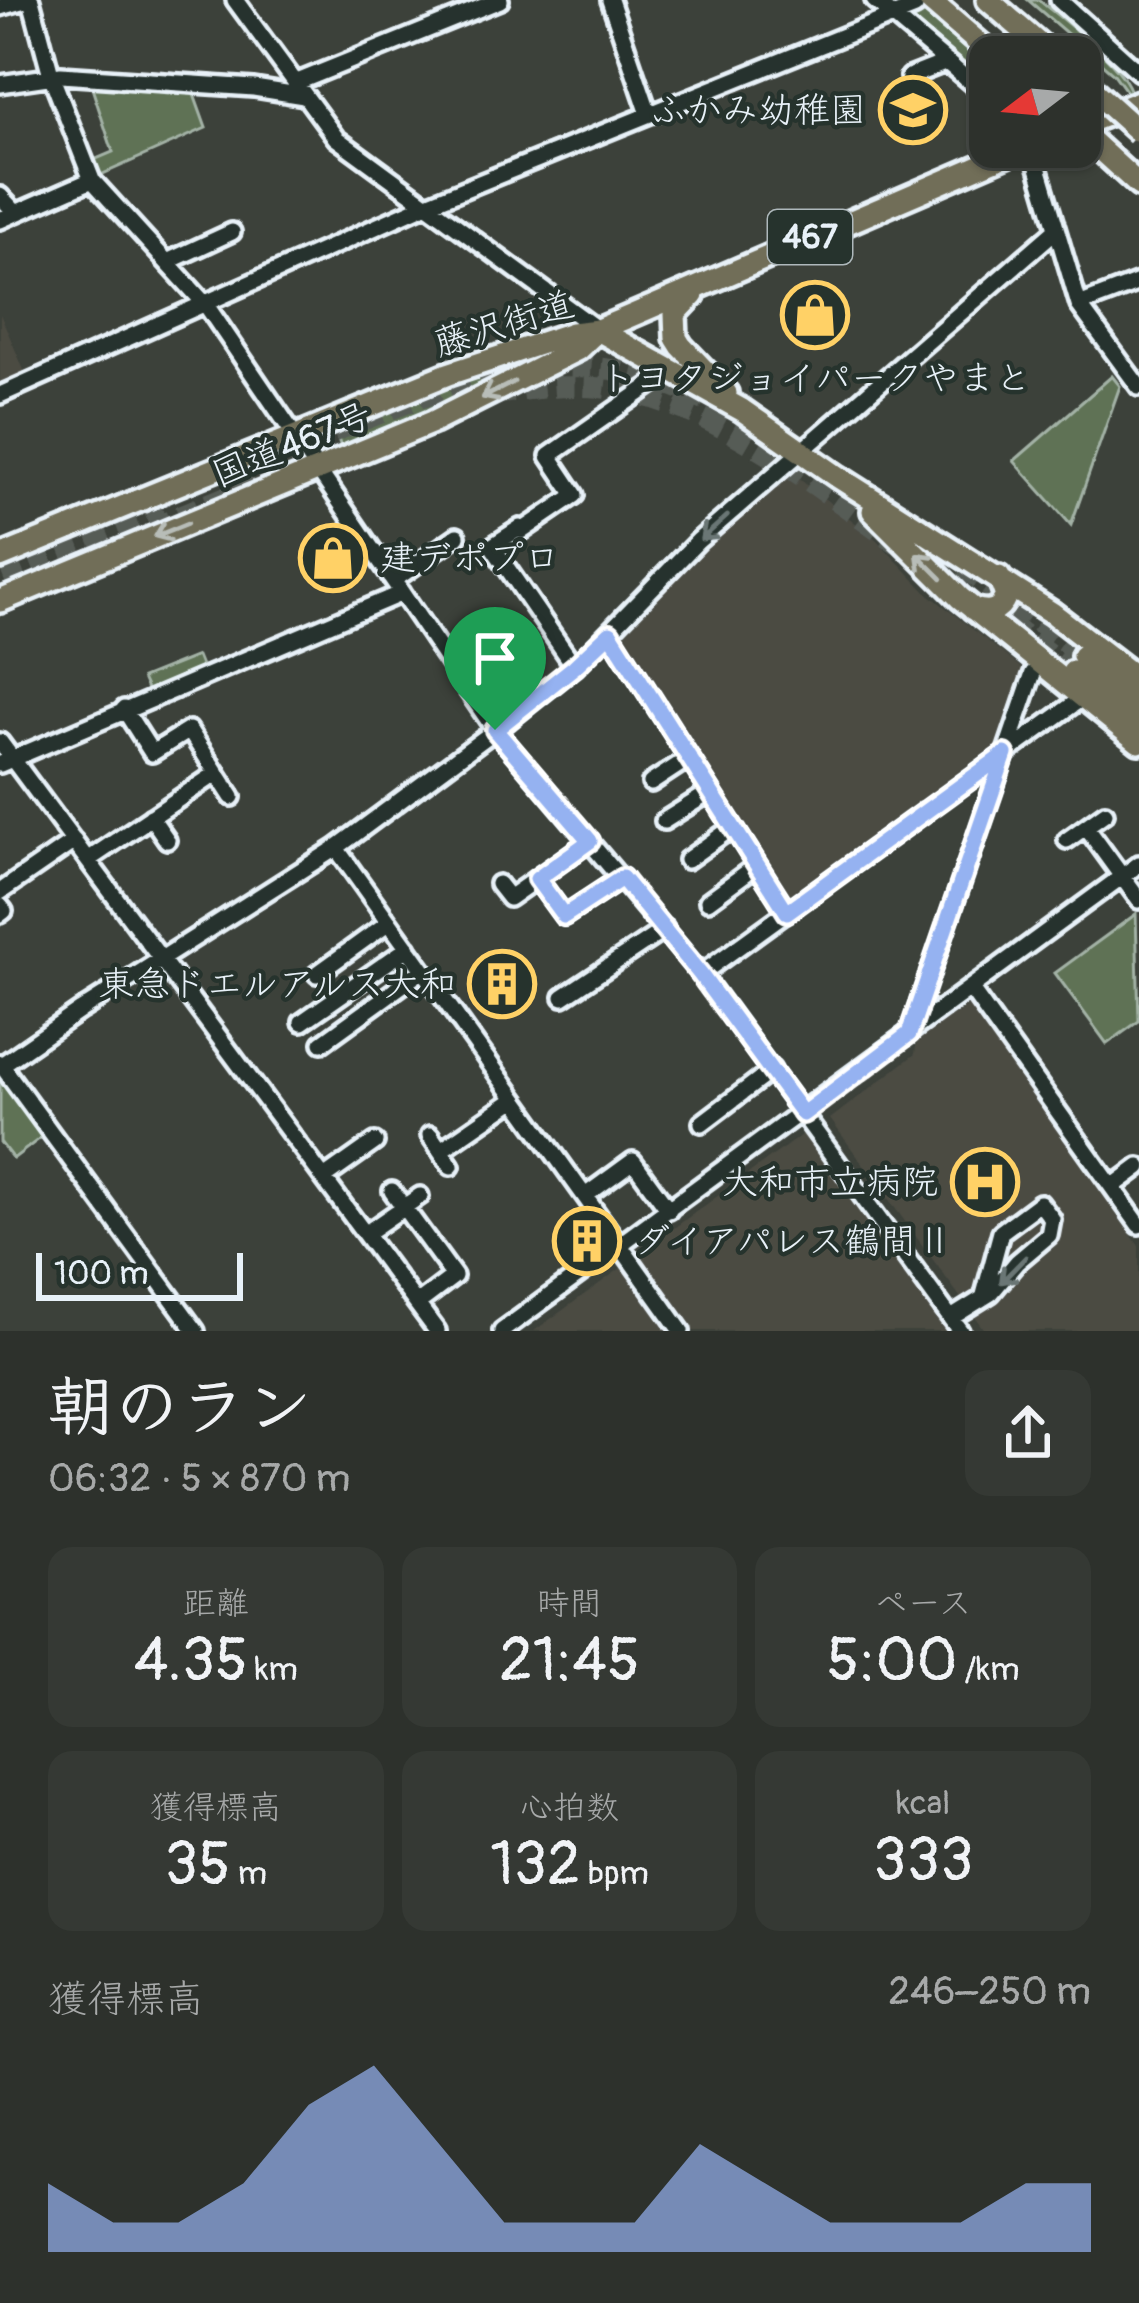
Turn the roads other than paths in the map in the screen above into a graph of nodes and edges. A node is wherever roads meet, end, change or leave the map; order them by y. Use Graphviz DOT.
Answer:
graph roads {
  1 [pos="28,0"];
  2 [pos="235,0"];
  3 [pos="500,0"];
  4 [pos="610,0"];
  5 [pos="874,0"];
  6 [pos="988,0"];
  7 [pos="1059,0"];
  8 [pos="922,3"];
  9 [pos="0,7"];
  10 [pos="893,15"];
  11 [pos="1030,36"];
  12 [pos="969,38"];
  13 [pos="946,62"];
  14 [pos="1139,71"];
  15 [pos="51,75"];
  16 [pos="909,77"];
  17 [pos="969,81"];
  18 [pos="0,84"];
  19 [pos="300,89"];
  20 [pos="1101,98"];
  21 [pos="1139,102"];
  22 [pos="649,114"];
  23 [pos="1101,119"];
  24 [pos="1139,132"];
  25 [pos="1101,148"];
  26 [pos="978,168"];
  27 [pos="1035,168"];
  28 [pos="92,180"];
  29 [pos="1139,185"];
  30 [pos="0,196"];
  31 [pos="425,205"];
  32 [pos="8,217"];
  33 [pos="1056,230"];
  34 [pos="232,232"];
  35 [pos="757,260"];
  36 [pos="167,262"];
  37 [pos="1139,282"];
  38 [pos="1079,304"];
  39 [pos="206,305"];
  40 [pos="598,330"];
  41 [pos="672,370"];
  42 [pos="1139,387"];
  43 [pos="0,395"];
  44 [pos="742,410"];
  45 [pos="295,435"];
  46 [pos="802,451"];
  47 [pos="318,470"];
  48 [pos="838,477"];
  49 [pos="457,536"];
  50 [pos="0,557"];
  51 [pos="999,577"];
  52 [pos="398,586"];
  53 [pos="0,601"];
  54 [pos="1038,604"];
  55 [pos="973,609"];
  56 [pos="610,633"];
  57 [pos="1015,645"];
  58 [pos="574,667"];
  59 [pos="1033,673"];
  60 [pos="1139,680"];
  61 [pos="1082,698"];
  62 [pos="1139,700"];
  63 [pos="124,709"];
  64 [pos="1139,722"];
  65 [pos="495,730"];
  66 [pos="0,742"];
  67 [pos="1139,742"];
  68 [pos="1005,754"];
  69 [pos="689,758"];
  70 [pos="6,761"];
  71 [pos="217,773"];
  72 [pos="651,783"];
  73 [pos="710,792"];
  74 [pos="232,796"];
  75 [pos="1106,813"];
  76 [pos="151,817"];
  77 [pos="664,821"];
  78 [pos="733,827"];
  79 [pos="1086,827"];
  80 [pos="166,840"];
  81 [pos="1067,840"];
  82 [pos="74,841"];
  83 [pos="590,841"];
  84 [pos="336,848"];
  85 [pos="88,860"];
  86 [pos="687,860"];
  87 [pos="1139,864"];
  88 [pos="757,865"];
  89 [pos="1122,877"];
  90 [pos="622,878"];
  91 [pos="537,879"];
  92 [pos="497,890"];
  93 [pos="0,892"];
  94 [pos="1139,900"];
  95 [pos="707,901"];
  96 [pos="787,912"];
  97 [pos="389,922"];
  98 [pos="665,929"];
  99 [pos="407,948"];
  100 [pos="163,959"];
  101 [pos="423,970"];
  102 [pos="316,974"];
  103 [pos="700,974"];
  104 [pos="970,988"];
  105 [pos="563,997"];
  106 [pos="302,1022"];
  107 [pos="909,1034"];
  108 [pos="322,1043"];
  109 [pos="0,1065"];
  110 [pos="772,1070"];
  111 [pos="515,1099"];
  112 [pos="803,1114"];
  113 [pos="708,1116"];
  114 [pos="430,1135"];
  115 [pos="375,1142"];
  116 [pos="441,1150"];
  117 [pos="451,1166"];
  118 [pos="1139,1167"];
  119 [pos="324,1178"];
  120 [pos="1112,1187"];
  121 [pos="392,1190"];
  122 [pos="420,1196"];
  123 [pos="585,1196"];
  124 [pos="404,1207"];
  125 [pos="669,1210"];
  126 [pos="1139,1225"];
  127 [pos="365,1234"];
  128 [pos="620,1245"];
  129 [pos="984,1295"];
  130 [pos="417,1304"];
  131 [pos="956,1324"];
  132 [pos="196,1331"];
  133 [pos="436,1331"];
  134 [pos="502,1331"];
  135 [pos="681,1331"];
  1 -- 9 [label="street"];
  1 -- 15 [label="street"];
  2 -- 19 [label="street"];
  3 -- 19 [label="street"];
  4 -- 22 [label="street"];
  5 -- 10 [label="street"];
  6 -- 11 [label="highway"];
  7 -- 14 [label="street"];
  8 -- 10 [label="street"];
  8 -- 12 [label="highway"];
  10 -- 13 [label="street"];
  10 -- 22 [label="street"];
  13 -- 16 [label="street"];
  13 -- 17 [label="street"];
  15 -- 18 [label="street"];
  15 -- 19 [label="street"];
  15 -- 28 [label="street"];
  19 -- 31 [label="street"];
  20 -- 24 [label="highway, bridge"];
  21 -- 23 [label="highway"];
  22 -- 31 [label="street"];
  25 -- 29 [label="highway"];
  26 -- 35 [label="highway, 藤沢街道 / 467"];
  27 -- 33 [label="street"];
  28 -- 32 [label="street"];
  28 -- 36 [label="street"];
  30 -- 32 [label="street"];
  31 -- 39 [label="street"];
  31 -- 40 [label="street"];
  33 -- 38 [label="street"];
  33 -- 46 [label="street"];
  34 -- 36 [label="street"];
  35 -- 40 [label="highway, 藤沢街道 / 467"];
  35 -- 44 [label="highway"];
  36 -- 39 [label="street"];
  37 -- 38 [label="street"];
  38 -- 42 [label="street"];
  39 -- 43 [label="street"];
  39 -- 45 [label="street"];
  40 -- 41 [label="highway"];
  40 -- 45 [label="highway, 藤沢街道 / 467"];
  40 -- 47 [label="highway, 国道467号 / 467, one-way"];
  41 -- 44 [label="highway"];
  41 -- 58 [label="street"];
  44 -- 46 [label="highway"];
  45 -- 47 [label="street"];
  45 -- 50 [label="highway, 藤沢街道 / 467"];
  46 -- 48 [label="highway"];
  46 -- 56 [label="street, one-way"];
  47 -- 52 [label="street"];
  47 -- 53 [label="highway, 国道467号 / 467, one-way"];
  48 -- 51 [label="highway"];
  55 -- 48 [label="highway, one-way"];
  49 -- 52 [label="street"];
  51 -- 54 [label="highway"];
  51 -- 55 [label="highway"];
  52 -- 63 [label="street"];
  52 -- 65 [label="street"];
  54 -- 57 [label="highway"];
  54 -- 60 [label="highway"];
  55 -- 57 [label="highway"];
  56 -- 58 [label="street"];
  56 -- 69 [label="street"];
  57 -- 61 [label="highway"];
  58 -- 65 [label="street"];
  59 -- 68 [label="street"];
  61 -- 67 [label="highway"];
  61 -- 68 [label="street"];
  62 -- 64 [label="highway"];
  63 -- 70 [label="street"];
  63 -- 71 [label="street"];
  65 -- 83 [label="street"];
  65 -- 84 [label="street"];
  66 -- 70 [label="street"];
  68 -- 96 [label="street"];
  68 -- 107 [label="street"];
  69 -- 72 [label="street"];
  69 -- 73 [label="street"];
  70 -- 82 [label="street"];
  71 -- 74 [label="street"];
  71 -- 76 [label="street"];
  73 -- 77 [label="street"];
  73 -- 78 [label="street"];
  75 -- 79 [label="street"];
  76 -- 80 [label="street"];
  76 -- 85 [label="street"];
  78 -- 86 [label="street"];
  78 -- 88 [label="street"];
  79 -- 81 [label="street"];
  79 -- 89 [label="street"];
  82 -- 85 [label="street"];
  82 -- 93 [label="street"];
  83 -- 90 [label="street"];
  83 -- 91 [label="street"];
  84 -- 97 [label="street"];
  84 -- 100 [label="street"];
  85 -- 100 [label="street"];
  87 -- 89 [label="street"];
  88 -- 95 [label="street"];
  88 -- 96 [label="street"];
  89 -- 94 [label="street"];
  89 -- 104 [label="street"];
  90 -- 91 [label="street"];
  90 -- 98 [label="street"];
  91 -- 92 [label="street"];
  96 -- 103 [label="street"];
  97 -- 99 [label="street"];
  97 -- 102 [label="street"];
  98 -- 103 [label="street"];
  98 -- 105 [label="street"];
  99 -- 101 [label="street"];
  99 -- 106 [label="street"];
  100 -- 109 [label="street"];
  100 -- 119 [label="street"];
  101 -- 108 [label="street"];
  101 -- 111 [label="street"];
  103 -- 110 [label="street"];
  104 -- 107 [label="street"];
  104 -- 120 [label="street"];
  107 -- 112 [label="street"];
  109 -- 132 [label="street"];
  110 -- 112 [label="street"];
  110 -- 113 [label="street"];
  111 -- 116 [label="street"];
  111 -- 123 [label="street"];
  112 -- 125 [label="street"];
  112 -- 131 [label="street"];
  114 -- 116 [label="street"];
  115 -- 119 [label="street"];
  116 -- 117 [label="street"];
  118 -- 120 [label="street"];
  119 -- 127 [label="street"];
  120 -- 126 [label="street"];
  121 -- 124 [label="street"];
  122 -- 124 [label="street"];
  123 -- 125 [label="street"];
  123 -- 128 [label="street"];
  124 -- 127 [label="street"];
  124 -- 130 [label="street"];
  125 -- 128 [label="street"];
  127 -- 130 [label="street"];
  128 -- 134 [label="street"];
  128 -- 135 [label="street"];
  129 -- 129 [label="street, one-way"];
  129 -- 131 [label="street"];
  130 -- 133 [label="street"];
}
